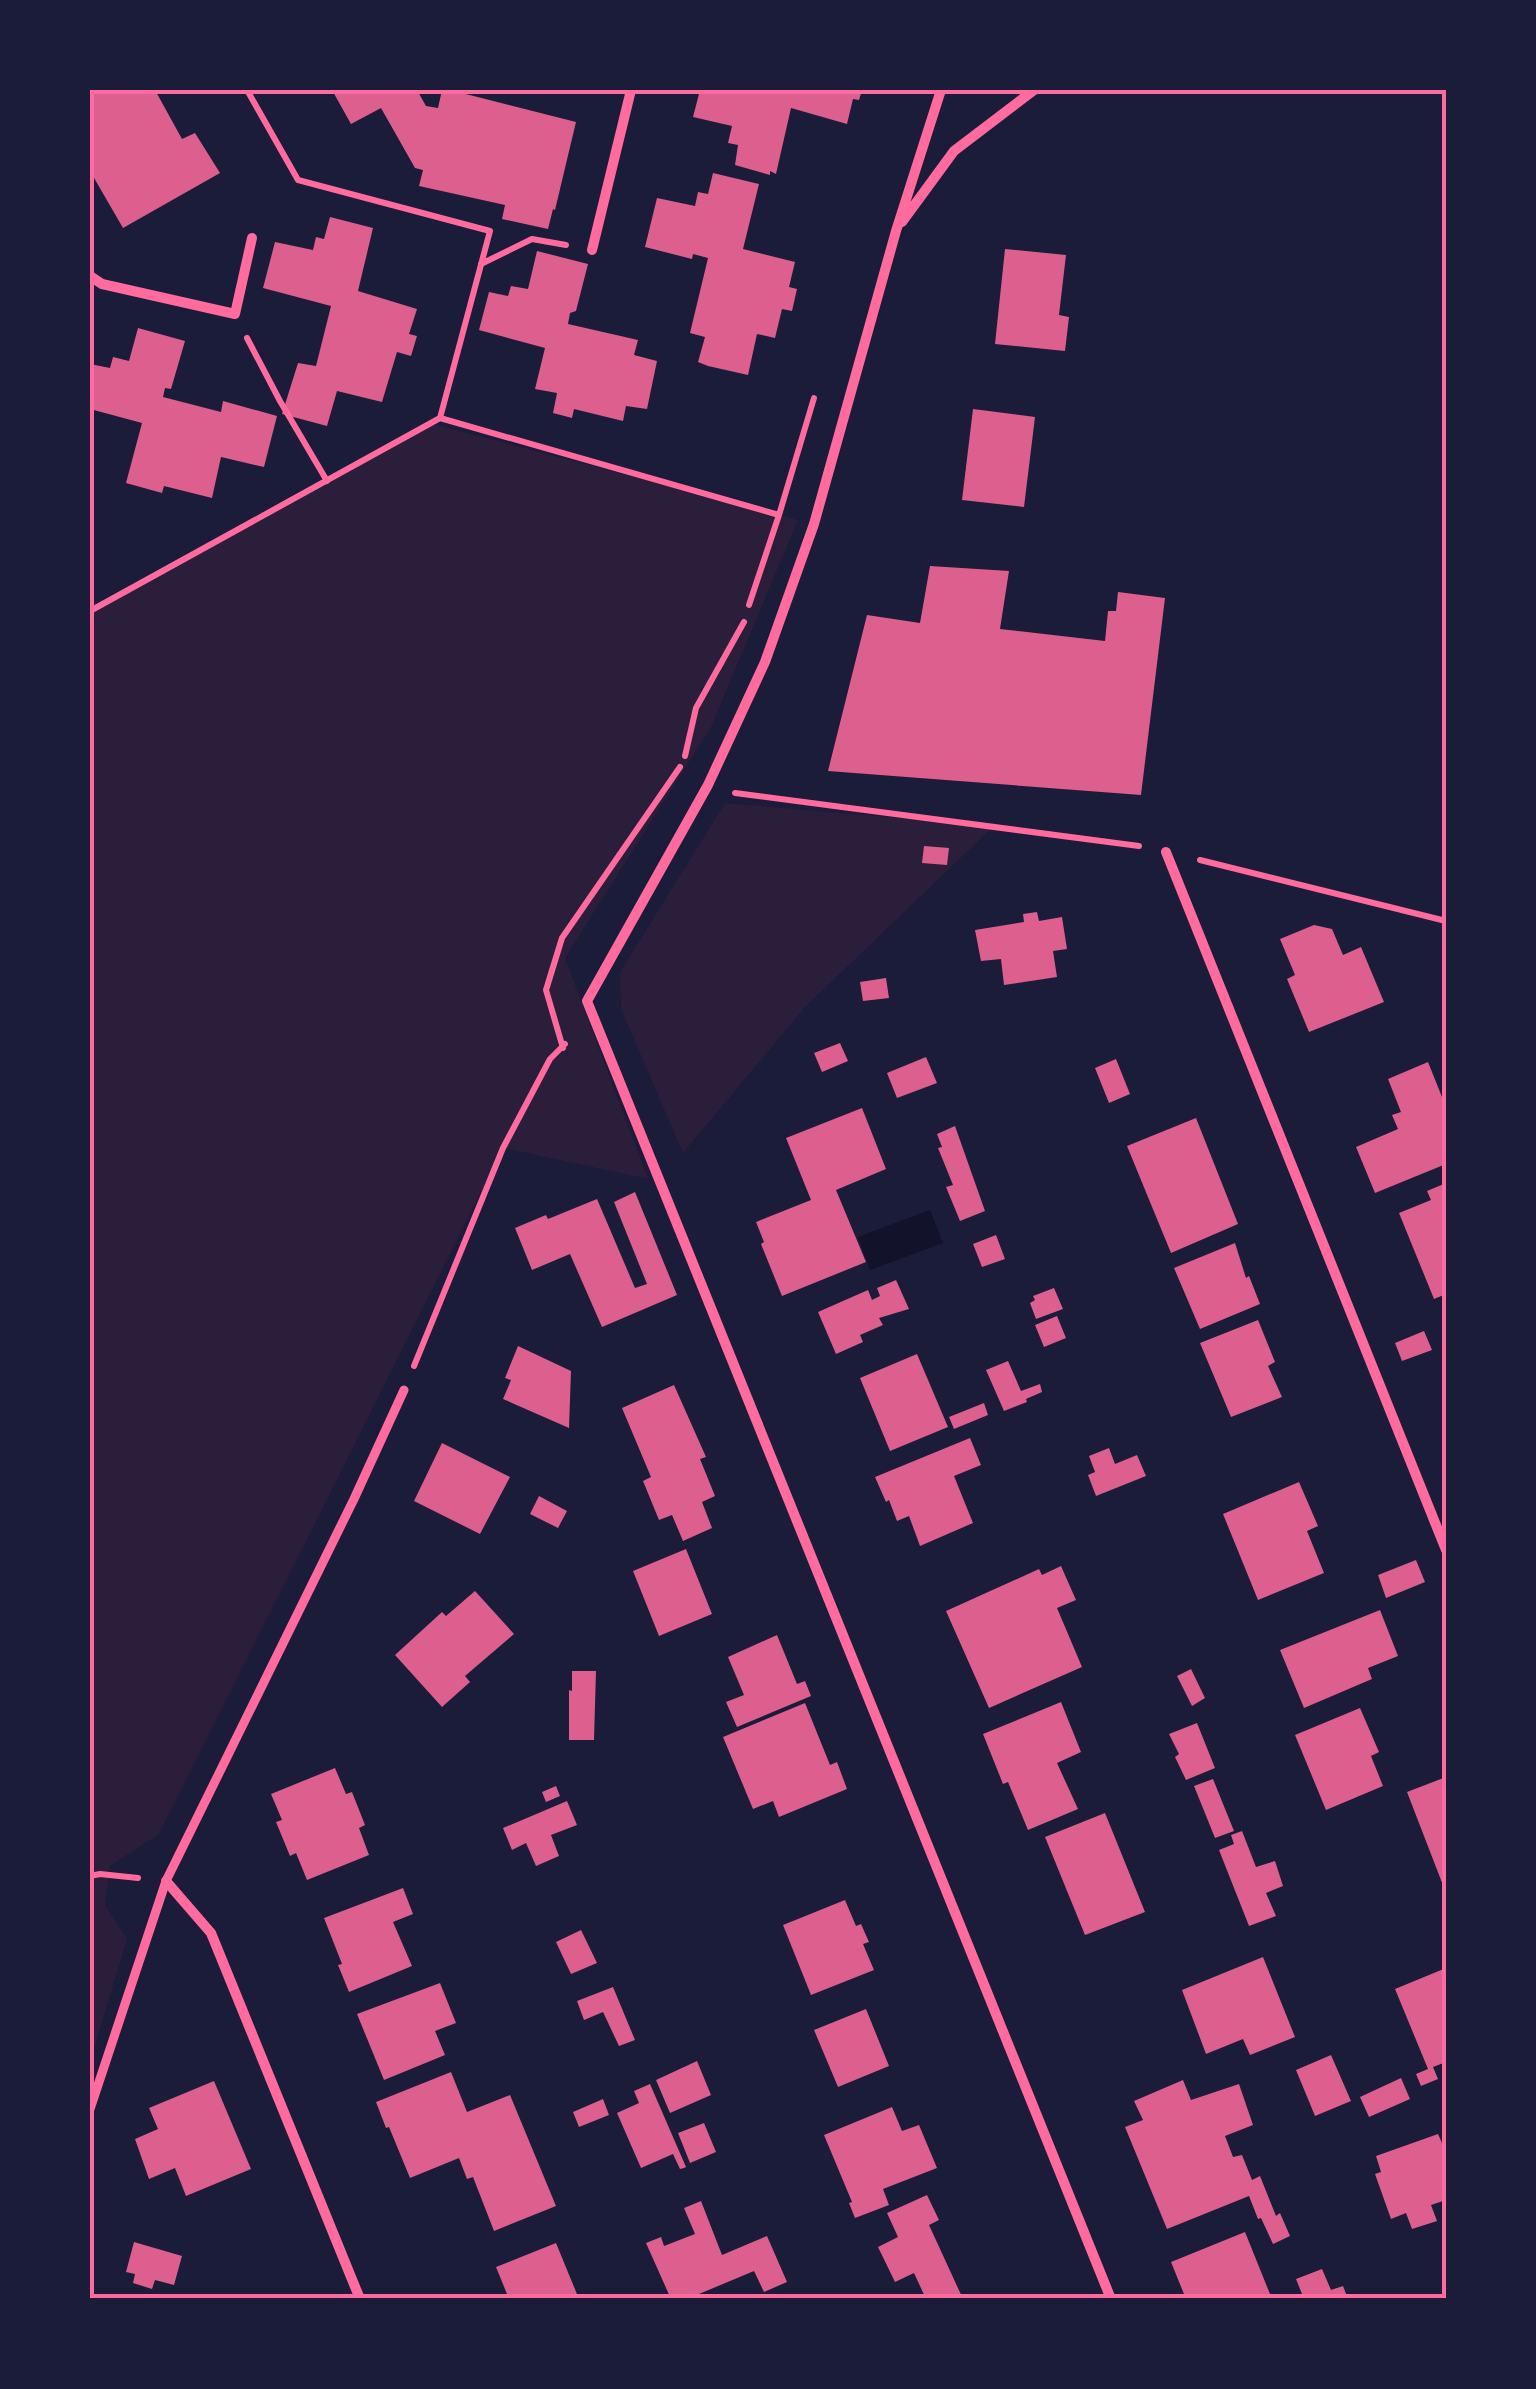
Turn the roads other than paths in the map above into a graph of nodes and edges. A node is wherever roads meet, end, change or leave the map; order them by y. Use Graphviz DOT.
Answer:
graph roads {
  1 [pos="631,90"];
  2 [pos="941,90"];
  3 [pos="1034,90"];
  4 [pos="896,231"];
  5 [pos="252,238"];
  6 [pos="592,250"];
  7 [pos="90,276"];
  8 [pos="1166,852"];
  9 [pos="404,1390"];
  10 [pos="1446,1550"];
  11 [pos="166,1881"];
  12 [pos="90,2108"];
  13 [pos="360,2299"];
  14 [pos="1111,2299"];
  1 -- 6 [label="street"];
  2 -- 4 [label="street"];
  3 -- 4 [label="street"];
  4 -- 14 [label="street"];
  5 -- 7 [label="street"];
  8 -- 10 [label="street"];
  9 -- 11 [label="street"];
  11 -- 12 [label="street"];
  11 -- 13 [label="street"];
}
